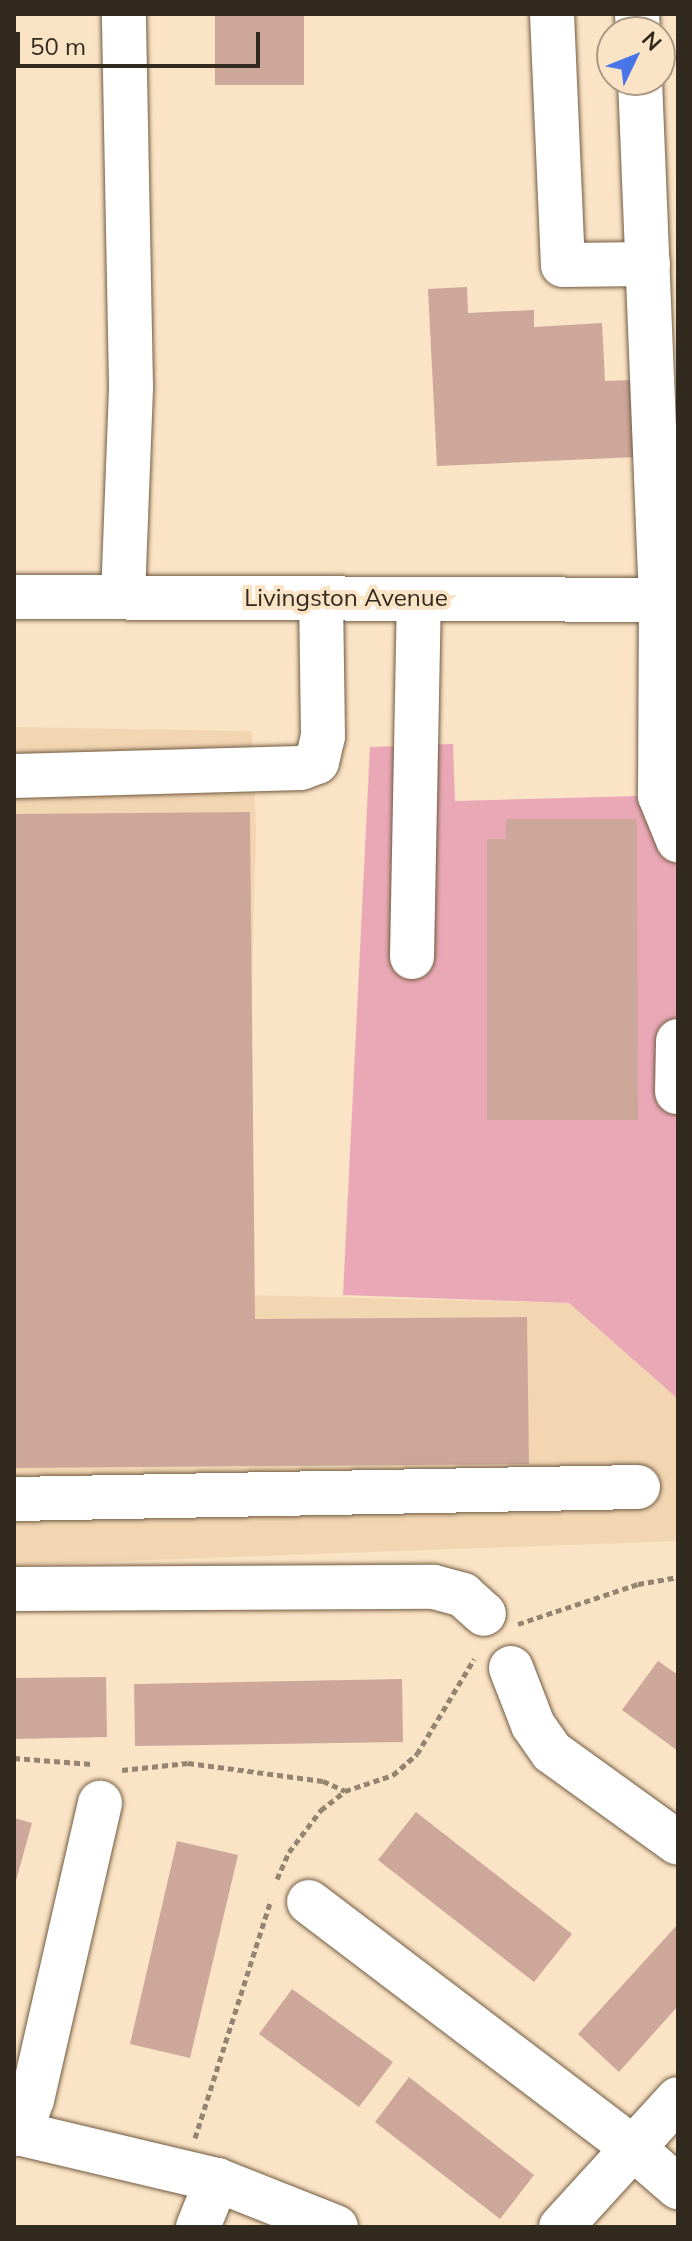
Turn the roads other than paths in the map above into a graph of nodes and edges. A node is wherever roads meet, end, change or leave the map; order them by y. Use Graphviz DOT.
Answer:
graph roads {
  1 [pos="124,14"];
  2 [pos="552,14"];
  3 [pos="641,96"];
  4 [pos="648,264"];
  5 [pos="14,597"];
  6 [pos="123,597"];
  7 [pos="321,598"];
  8 [pos="419,599"];
  9 [pos="670,600"];
  10 [pos="14,776"];
  11 [pos="678,840"];
  12 [pos="412,957"];
  13 [pos="678,1041"];
  14 [pos="677,1092"];
  15 [pos="638,1487"];
  16 [pos="14,1499"];
  17 [pos="14,1589"];
  18 [pos="108,1780"];
  19 [pos="678,1843"];
  20 [pos="309,1902"];
  21 [pos="678,2099"];
  22 [pos="17,2133"];
  23 [pos="633,2148"];
  24 [pos="200,2177"];
  25 [pos="678,2187"];
  26 [pos="198,2227"];
  27 [pos="336,2227"];
  28 [pos="561,2227"];
  1 -- 6 [label="main road"];
  2 -- 4 [label="main road"];
  3 -- 4 [label="main road"];
  4 -- 9 [label="main road"];
  5 -- 6 [label="main road, Livingston Avenue"];
  6 -- 7 [label="main road, Livingston Avenue"];
  7 -- 8 [label="main road, Livingston Avenue"];
  7 -- 10 [label="main road"];
  8 -- 9 [label="main road, Livingston Avenue"];
  8 -- 12 [label="main road"];
  9 -- 11 [label="main road"];
  13 -- 14 [label="main road"];
  15 -- 16 [label="main road"];
  17 -- 19 [label="main road"];
  18 -- 22 [label="main road"];
  20 -- 23 [label="main road"];
  21 -- 23 [label="main road"];
  22 -- 24 [label="main road"];
  23 -- 25 [label="main road"];
  23 -- 28 [label="main road"];
  24 -- 26 [label="main road"];
  24 -- 27 [label="main road"];
}
